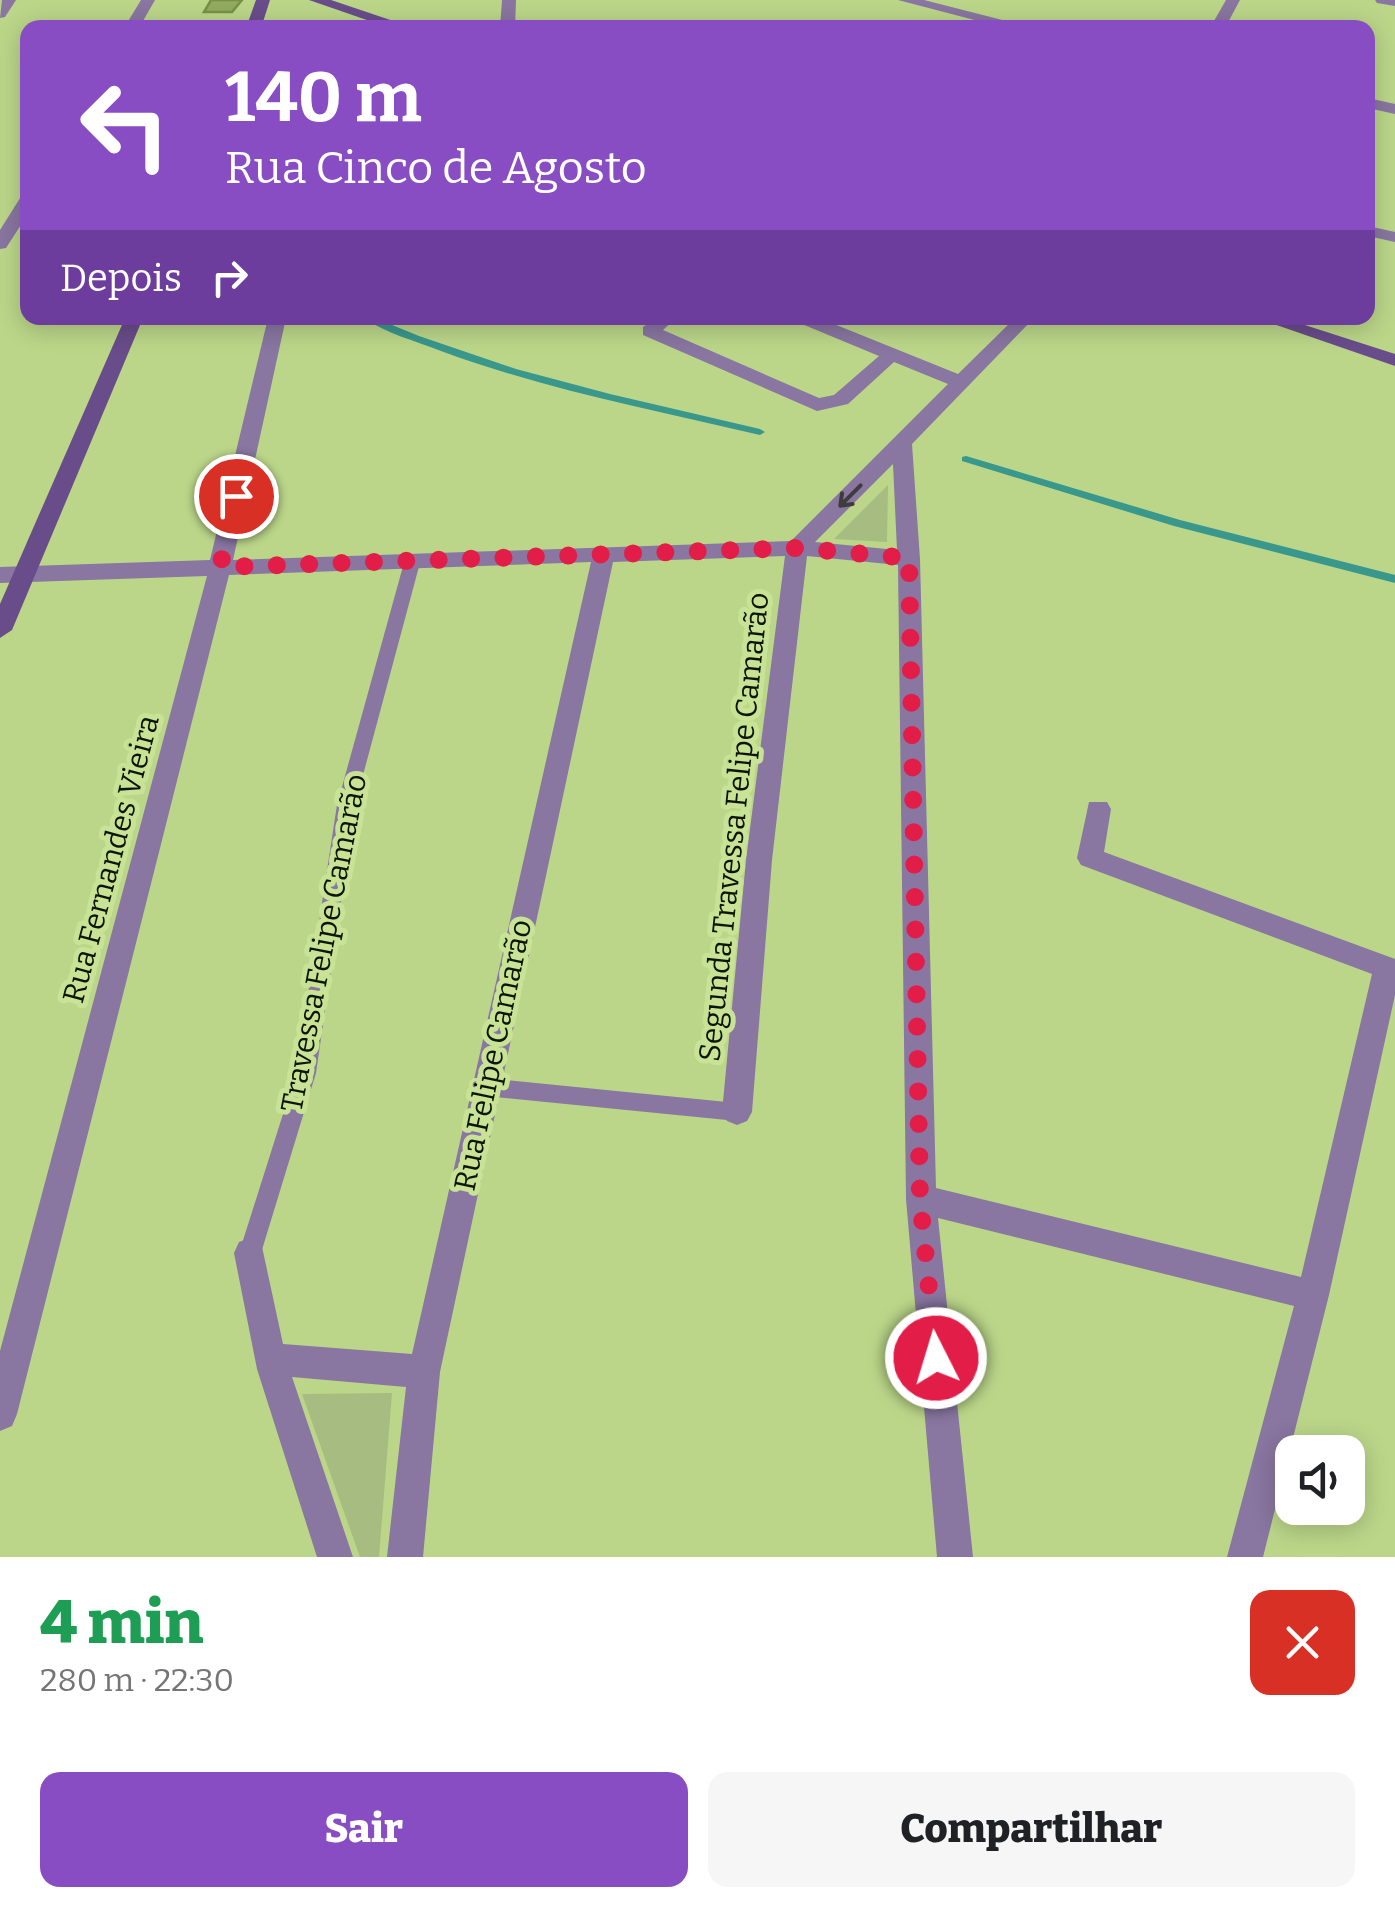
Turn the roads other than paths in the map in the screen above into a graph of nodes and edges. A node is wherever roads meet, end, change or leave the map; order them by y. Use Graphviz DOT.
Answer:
graph roads {
  1 [pos="9,0"];
  2 [pos="316,0"];
  3 [pos="905,0"];
  4 [pos="1382,0"];
  5 [pos="1395,2"];
  6 [pos="348,4"];
  7 [pos="0,14"];
  8 [pos="387,20"];
  9 [pos="992,20"];
  10 [pos="20,211"];
  11 [pos="0,244"];
  12 [pos="131,325"];
  13 [pos="274,325"];
  14 [pos="658,325"];
  15 [pos="821,325"];
  16 [pos="1017,325"];
  17 [pos="1287,325"];
  18 [pos="892,354"];
  19 [pos="1395,360"];
  20 [pos="960,382"];
  21 [pos="902,444"];
  22 [pos="797,548"];
  23 [pos="603,556"];
  24 [pos="413,558"];
  25 [pos="909,558"];
  26 [pos="220,567"];
  27 [pos="0,575"];
  28 [pos="24,575"];
  29 [pos="0,630"];
  30 [pos="1098,809"];
  31 [pos="1391,970"];
  32 [pos="486,1088"];
  33 [pos="737,1112"];
  34 [pos="920,1199"];
  35 [pos="250,1254"];
  36 [pos="1313,1296"];
  37 [pos="272,1359"];
  38 [pos="424,1372"];
  39 [pos="0,1414"];
  40 [pos="336,1557"];
  41 [pos="406,1557"];
  42 [pos="955,1557"];
  43 [pos="1245,1557"];
  1 -- 7 [label="street"];
  2 -- 6 [label="street"];
  3 -- 9 [label="street"];
  4 -- 5 [label="street"];
  6 -- 8 [label="street"];
  10 -- 11 [label="street"];
  12 -- 28 [label="street"];
  13 -- 26 [label="street, Rua Fernandes Vieira"];
  14 -- 18 [label="street"];
  15 -- 18 [label="street"];
  16 -- 20 [label="street"];
  17 -- 19 [label="street"];
  18 -- 20 [label="street"];
  20 -- 21 [label="street"];
  21 -- 22 [label="street, one-way"];
  21 -- 25 [label="street"];
  22 -- 23 [label="street"];
  22 -- 25 [label="street"];
  22 -- 33 [label="street, Segunda Travessa Felipe Camarão"];
  23 -- 24 [label="street"];
  23 -- 32 [label="street, Rua Felipe Camarão"];
  24 -- 26 [label="street"];
  24 -- 35 [label="lane, Travessa Felipe Camarão"];
  25 -- 34 [label="street"];
  26 -- 28 [label="street"];
  26 -- 39 [label="street, Rua Fernandes Vieira"];
  27 -- 28 [label="street"];
  28 -- 29 [label="street"];
  30 -- 31 [label="street"];
  31 -- 36 [label="street"];
  32 -- 33 [label="lane"];
  32 -- 38 [label="street, Rua Felipe Camarão"];
  34 -- 36 [label="street"];
  34 -- 42 [label="street"];
  35 -- 37 [label="street, Travessa Felipe Camarão"];
  36 -- 43 [label="street"];
  37 -- 38 [label="street"];
  37 -- 40 [label="street, Travessa Felipe Camarão"];
  38 -- 41 [label="street, Rua Felipe Camarão"];
}
